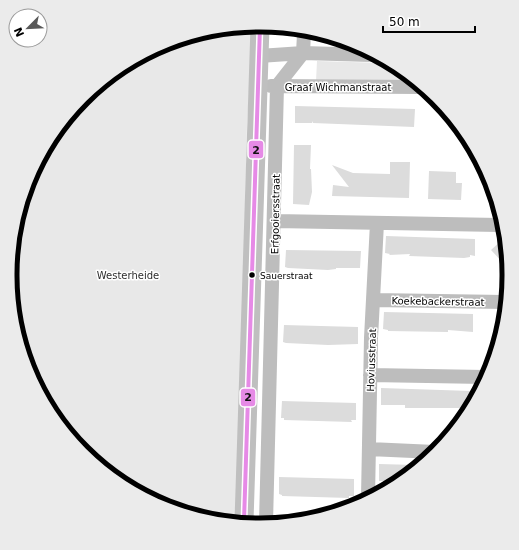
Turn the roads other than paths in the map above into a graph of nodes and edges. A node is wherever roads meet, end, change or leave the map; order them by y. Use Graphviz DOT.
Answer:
graph roads {
  1 [pos="260,32"];
  2 [pos="304,37"];
  3 [pos="303,53"];
  4 [pos="360,55"];
  5 [pos="259,56"];
  6 [pos="277,86"];
  7 [pos="257,87"];
  8 [pos="412,87"];
  9 [pos="275,221"];
  10 [pos="377,223"];
  11 [pos="496,225"];
  12 [pos="373,300"];
  13 [pos="500,302"];
  14 [pos="370,375"];
  15 [pos="480,377"];
  16 [pos="369,449"];
  17 [pos="425,452"];
  18 [pos="368,491"];
  19 [pos="244,517"];
  20 [pos="266,518"];
  1 -- 5 [label="street, Erfgooiersstraat"];
  2 -- 3 [label="street"];
  3 -- 4 [label="street"];
  3 -- 5 [label="street"];
  3 -- 6 [label="street"];
  5 -- 7 [label="street, Erfgooiersstraat"];
  6 -- 7 [label="street, Graaf Wichmanstraat"];
  6 -- 8 [label="street, Graaf Wichmanstraat"];
  6 -- 9 [label="street, Erfgooiersstraat"];
  7 -- 19 [label="street, Erfgooiersstraat"];
  9 -- 10 [label="street"];
  9 -- 20 [label="street, Erfgooiersstraat"];
  10 -- 11 [label="street"];
  10 -- 12 [label="street, Hoviusstraat"];
  12 -- 13 [label="street, Koekebackerstraat"];
  12 -- 14 [label="street, Hoviusstraat"];
  14 -- 15 [label="street"];
  14 -- 16 [label="street, Hoviusstraat"];
  16 -- 17 [label="street"];
  16 -- 18 [label="street, Hoviusstraat"];
}
